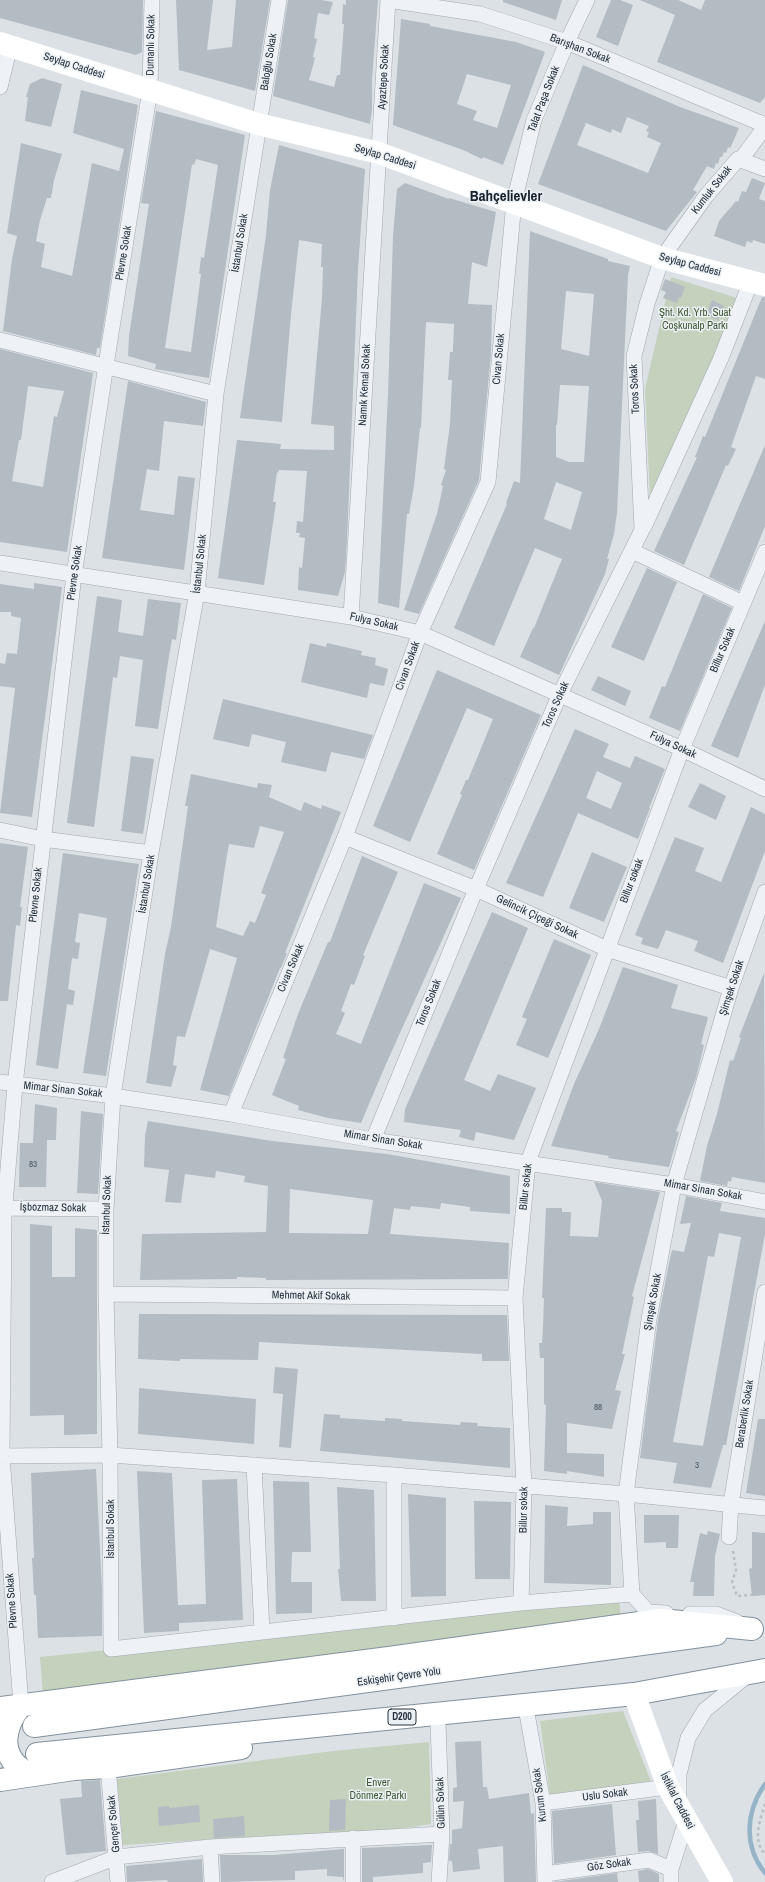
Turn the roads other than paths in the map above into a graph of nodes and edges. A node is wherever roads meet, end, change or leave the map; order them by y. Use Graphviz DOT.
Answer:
graph roads {
  1 [pos="152,0"];
  2 [pos="279,0"];
  3 [pos="388,0"];
  4 [pos="587,0"];
  5 [pos="567,42"];
  6 [pos="5,44"];
  7 [pos="0,86"];
  8 [pos="150,90"];
  9 [pos="258,124"];
  10 [pos="765,126"];
  11 [pos="379,153"];
  12 [pos="738,158"];
  13 [pos="765,169"];
  14 [pos="514,202"];
  15 [pos="662,258"];
  16 [pos="758,283"];
  17 [pos="0,340"];
  18 [pos="106,366"];
  19 [pos="216,394"];
  20 [pos="642,530"];
  21 [pos="632,551"];
  22 [pos="765,552"];
  23 [pos="0,564"];
  24 [pos="74,575"];
  25 [pos="197,592"];
  26 [pos="743,603"];
  27 [pos="351,616"];
  28 [pos="420,633"];
  29 [pos="560,694"];
  30 [pos="682,749"];
  31 [pos="765,789"];
  32 [pos="0,830"];
  33 [pos="345,837"];
  34 [pos="43,839"];
  35 [pos="151,853"];
  36 [pos="476,889"];
  37 [pos="765,892"];
  38 [pos="607,949"];
  39 [pos="731,988"];
  40 [pos="0,1082"];
  41 [pos="15,1085"];
  42 [pos="114,1096"];
  43 [pos="231,1114"];
  44 [pos="374,1140"];
  45 [pos="528,1162"];
  46 [pos="674,1185"];
  47 [pos="765,1202"];
  48 [pos="2,1208"];
  49 [pos="106,1209"];
  50 [pos="765,1292"];
  51 [pos="106,1294"];
  52 [pos="515,1298"];
  53 [pos="110,1455"];
  54 [pos="1,1456"];
  55 [pos="254,1465"];
  56 [pos="394,1475"];
  57 [pos="524,1487"];
  58 [pos="626,1494"];
  59 [pos="731,1504"];
  60 [pos="765,1508"];
  61 [pos="730,1537"];
  62 [pos="632,1594"];
  63 [pos="521,1603"];
  64 [pos="394,1618"];
  65 [pos="759,1628"];
  66 [pos="262,1631"];
  67 [pos="758,1671"];
  68 [pos="634,1694"];
  69 [pos="21,1705"];
  70 [pos="0,1708"];
  71 [pos="526,1708"];
  72 [pos="438,1723"];
  73 [pos="34,1726"];
  74 [pos="36,1754"];
  75 [pos="108,1767"];
  76 [pos="31,1775"];
  77 [pos="0,1780"];
  78 [pos="668,1787"];
  79 [pos="543,1803"];
  80 [pos="682,1815"];
  81 [pos="442,1834"];
  82 [pos="353,1838"];
  83 [pos="210,1847"];
  84 [pos="117,1857"];
  85 [pos="671,1876"];
  86 [pos="545,1878"];
  87 [pos="52,1882"];
  88 [pos="118,1882"];
  89 [pos="212,1882"];
  90 [pos="353,1882"];
  91 [pos="440,1882"];
  92 [pos="722,1882"];
  1 -- 8 [label="street, Dumanlı Sokak"];
  2 -- 9 [label="street, Baloğlu Sokak"];
  3 -- 5 [label="street, Barışhan Sokak"];
  3 -- 11 [label="street, Ayaztepe Sokak"];
  4 -- 5 [label="street, Talat Paşa Sokak"];
  5 -- 10 [label="street, Barışhan Sokak"];
  5 -- 14 [label="street, Talat Paşa Sokak"];
  6 -- 7 [label="street"];
  6 -- 8 [label="main road, Seylap Caddesi"];
  8 -- 9 [label="main road, Seylap Caddesi"];
  8 -- 18 [label="street, Plevne Sokak"];
  9 -- 11 [label="main road, Seylap Caddesi"];
  9 -- 19 [label="street, İstanbul Sokak"];
  10 -- 12 [label="street, Kumluk Sokak"];
  11 -- 14 [label="main road, Seylap Caddesi"];
  11 -- 27 [label="street, Namık Kemal Sokak"];
  12 -- 13 [label="street"];
  12 -- 15 [label="street, Kumluk Sokak"];
  14 -- 15 [label="main road, Seylap Caddesi"];
  14 -- 28 [label="street, Civan Sokak"];
  15 -- 16 [label="main road, Seylap Caddesi"];
  15 -- 20 [label="street, Toros Sokak"];
  16 -- 20 [label="street"];
  17 -- 18 [label="street"];
  18 -- 19 [label="street"];
  18 -- 24 [label="street, Plevne Sokak"];
  19 -- 25 [label="street, İstanbul Sokak"];
  20 -- 21 [label="street, Toros Sokak"];
  21 -- 26 [label="street"];
  21 -- 29 [label="street, Toros Sokak"];
  22 -- 26 [label="street, Billur Sokak"];
  23 -- 24 [label="street, Fulya Sokak"];
  24 -- 25 [label="street, Fulya Sokak"];
  24 -- 34 [label="street, Plevne Sokak"];
  25 -- 27 [label="street, Fulya Sokak"];
  25 -- 35 [label="street, İstanbul Sokak"];
  26 -- 30 [label="street, Billur Sokak"];
  27 -- 28 [label="street, Fulya Sokak"];
  28 -- 29 [label="street, Fulya Sokak"];
  28 -- 33 [label="street, Civan Sokak"];
  29 -- 30 [label="street, Fulya Sokak"];
  29 -- 36 [label="street, Toros Sokak"];
  30 -- 31 [label="street, Fulya Sokak"];
  30 -- 38 [label="street, Billur sokak"];
  32 -- 34 [label="street"];
  33 -- 36 [label="street, Gelincik Çiçeği Sokak"];
  33 -- 43 [label="street, Civan Sokak"];
  34 -- 35 [label="street"];
  34 -- 41 [label="street, Plevne Sokak"];
  35 -- 42 [label="street, İstanbul Sokak"];
  36 -- 38 [label="street, Gelincik Çiçeği Sokak"];
  36 -- 44 [label="street, Toros Sokak"];
  37 -- 39 [label="street, Şimşek Sokak"];
  38 -- 39 [label="street, Gelincik Çiçeği Sokak"];
  38 -- 45 [label="street, Billur sokak"];
  39 -- 46 [label="street, Şimşek Sokak"];
  40 -- 41 [label="street, Mimar Sinan Sokak"];
  41 -- 42 [label="street, Mimar Sinan Sokak"];
  41 -- 48 [label="street, Plevne Sokak"];
  42 -- 43 [label="street, Mimar Sinan Sokak"];
  42 -- 49 [label="street, İstanbul Sokak"];
  43 -- 44 [label="street, Mimar Sinan Sokak"];
  44 -- 45 [label="street, Mimar Sinan Sokak"];
  45 -- 46 [label="street, Mimar Sinan Sokak"];
  45 -- 52 [label="street, Billur sokak"];
  46 -- 47 [label="street, Mimar Sinan Sokak"];
  46 -- 58 [label="street, Şimşek Sokak"];
  48 -- 49 [label="street, İşbozmaz Sokak"];
  48 -- 54 [label="street, Plevne Sokak"];
  49 -- 51 [label="street, İstanbul Sokak"];
  50 -- 59 [label="street, Beraberlik Sokak"];
  51 -- 52 [label="street, Mehmet Akif Sokak"];
  51 -- 53 [label="street, İstanbul Sokak"];
  52 -- 57 [label="street, Billur sokak"];
  53 -- 54 [label="street"];
  53 -- 55 [label="street"];
  53 -- 66 [label="street, İstanbul Sokak"];
  54 -- 69 [label="street, Plevne Sokak"];
  55 -- 56 [label="street"];
  55 -- 66 [label="street"];
  56 -- 57 [label="street"];
  56 -- 64 [label="street"];
  57 -- 58 [label="street"];
  57 -- 63 [label="street, Billur sokak"];
  58 -- 59 [label="street"];
  58 -- 62 [label="street, Şimşek Sokak"];
  59 -- 60 [label="street"];
  59 -- 61 [label="street, Beraberlik Sokak"];
  62 -- 63 [label="street"];
  62 -- 65 [label="street"];
  63 -- 64 [label="street"];
  64 -- 66 [label="street"];
  65 -- 69 [label="main road"];
  65 -- 73 [label="main road, Eskişehir Çevre Yolu"];
  67 -- 68 [label="main road, D200"];
  67 -- 80 [label="street"];
  68 -- 71 [label="main road"];
  68 -- 74 [label="main road, D200"];
  68 -- 78 [label="main road, İstiklal Caddesi"];
  69 -- 70 [label="main road"];
  69 -- 76 [label="main road"];
  71 -- 72 [label="main road"];
  71 -- 79 [label="street, Kurum Sokak"];
  72 -- 75 [label="main road"];
  72 -- 81 [label="street, Gülün Sokak"];
  75 -- 76 [label="main road"];
  75 -- 84 [label="street, Gençer Sokak"];
  76 -- 77 [label="main road"];
  78 -- 79 [label="street, Uslu Sokak"];
  78 -- 80 [label="main road, İstiklal Caddesi"];
  79 -- 86 [label="street, Kurum Sokak"];
  80 -- 85 [label="street"];
  80 -- 92 [label="main road, İstiklal Caddesi"];
  81 -- 82 [label="street"];
  81 -- 91 [label="street, Gülün Sokak"];
  82 -- 83 [label="street"];
  82 -- 90 [label="street"];
  83 -- 84 [label="street"];
  83 -- 89 [label="street"];
  84 -- 87 [label="street"];
  84 -- 88 [label="street, Gençer Sokak"];
  85 -- 86 [label="street, Göz Sokak"];
}
